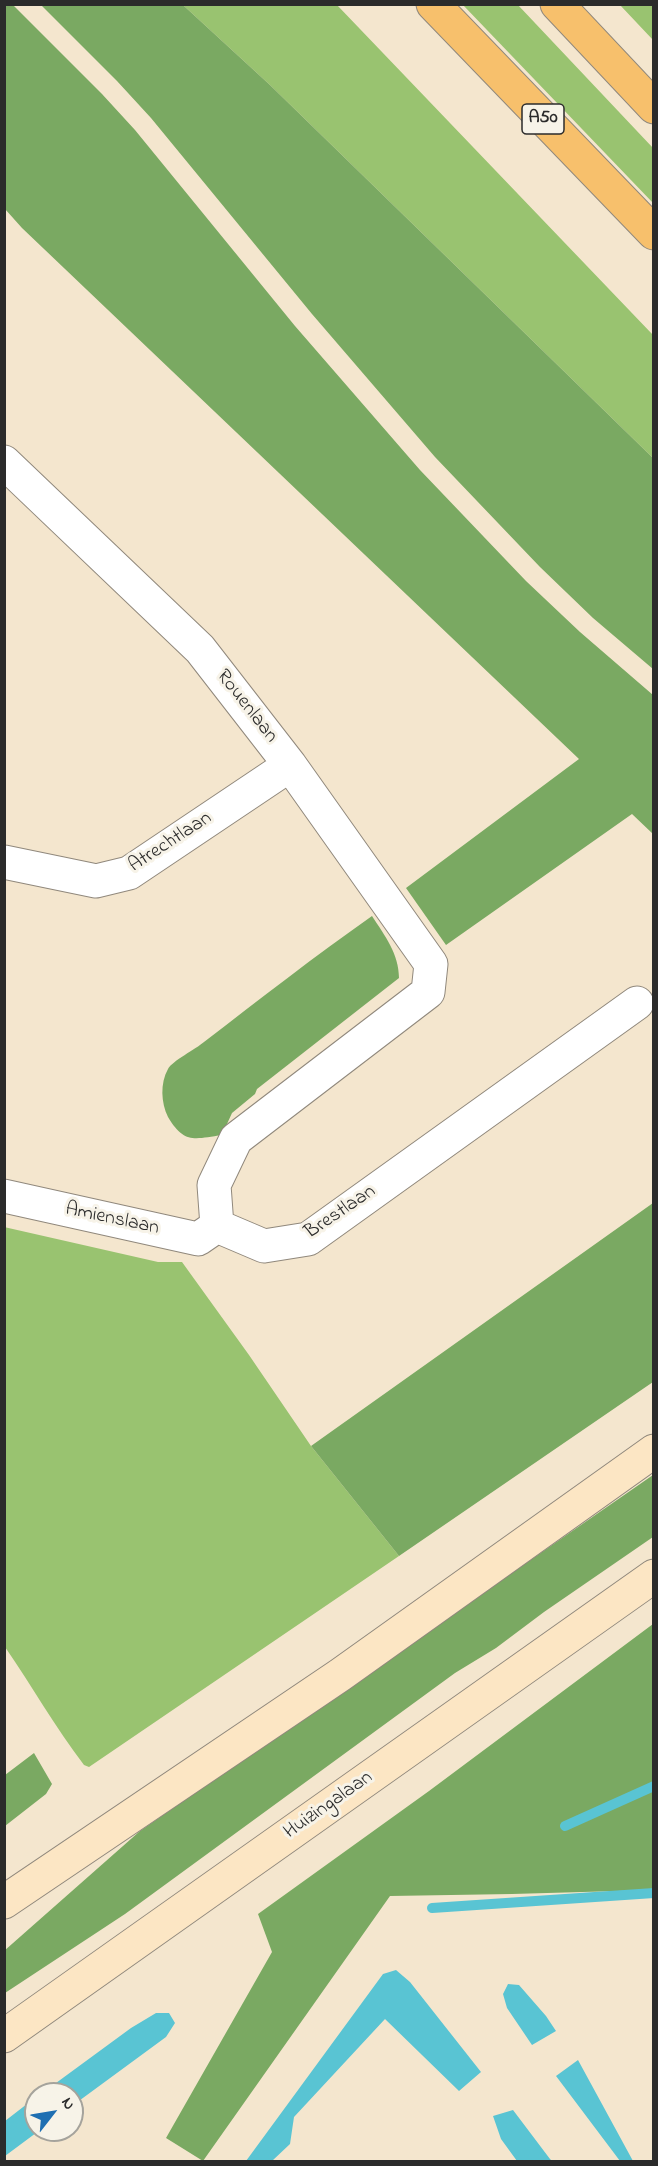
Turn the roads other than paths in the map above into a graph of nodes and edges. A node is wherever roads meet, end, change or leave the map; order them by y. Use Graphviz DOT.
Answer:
graph roads {
  1 [pos="433,4"];
  2 [pos="557,4"];
  3 [pos="654,107"];
  4 [pos="654,233"];
  5 [pos="4,462"];
  6 [pos="291,765"];
  7 [pos="4,862"];
  8 [pos="638,1003"];
  9 [pos="4,1196"];
  10 [pos="217,1227"];
  11 [pos="654,1451"];
  12 [pos="654,1576"];
  13 [pos="4,1902"];
  14 [pos="4,2036"];
  1 -- 4 [label="highway, A50"];
  2 -- 3 [label="highway"];
  5 -- 6 [label="street, Rouenlaan"];
  6 -- 7 [label="street, Atrechtlaan"];
  6 -- 10 [label="street, Rouenlaan"];
  8 -- 10 [label="street, Brestlaan"];
  9 -- 10 [label="street, Amienslaan"];
  11 -- 13 [label="main road"];
  12 -- 14 [label="main road, Huizingalaan"];
}
